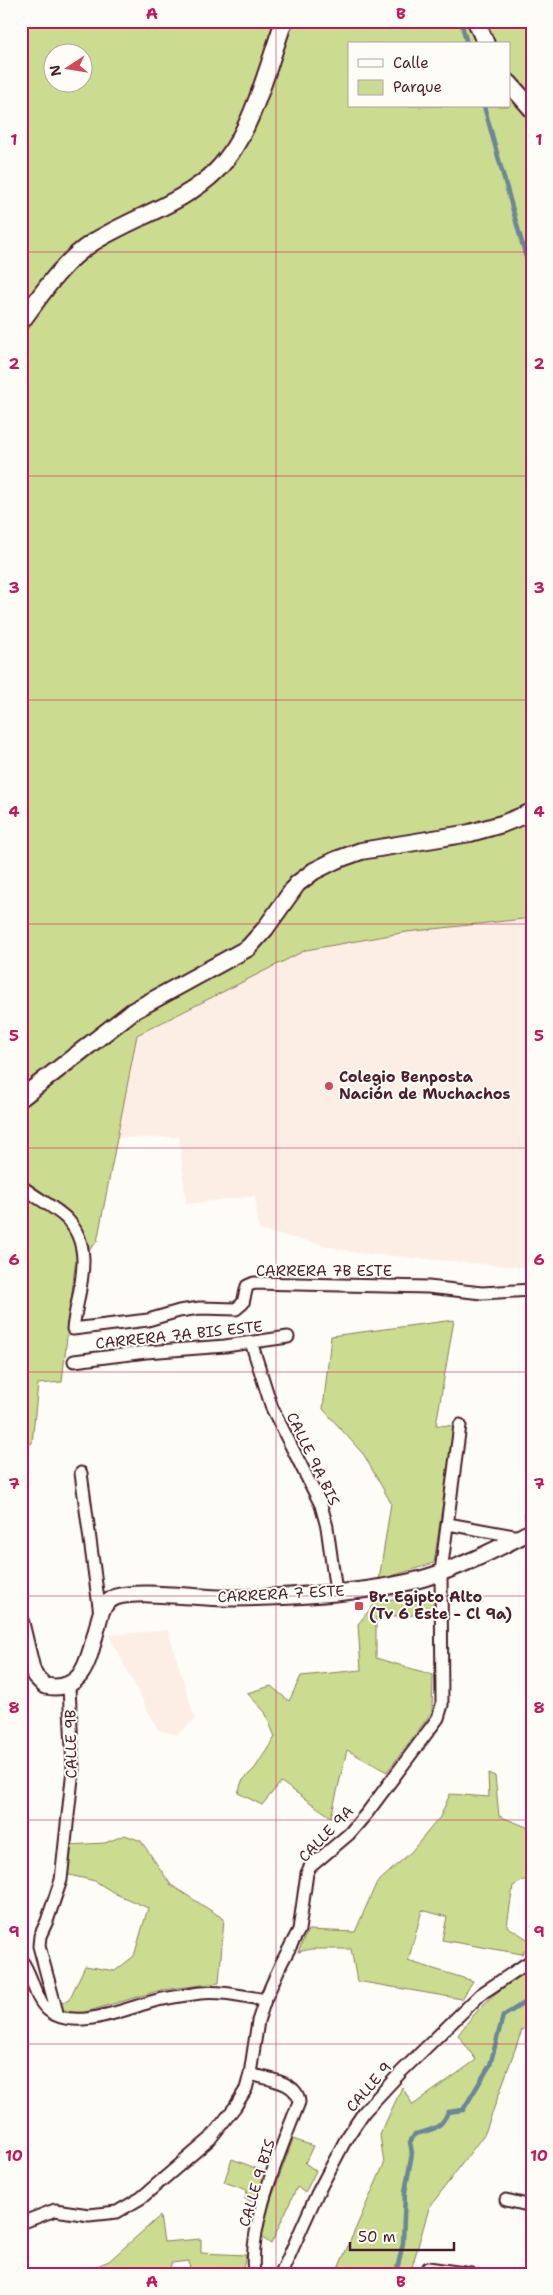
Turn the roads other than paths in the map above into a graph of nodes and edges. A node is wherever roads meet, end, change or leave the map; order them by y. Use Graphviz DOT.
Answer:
graph roads {
  1 [pos="284,21"];
  2 [pos="476,21"];
  3 [pos="485,42"];
  4 [pos="510,84"];
  5 [pos="532,109"];
  6 [pos="21,322"];
  7 [pos="532,812"];
  8 [pos="21,1098"];
  9 [pos="21,1186"];
  10 [pos="532,1290"];
  11 [pos="288,1337"];
  12 [pos="251,1342"];
  13 [pos="74,1361"];
  14 [pos="460,1425"];
  15 [pos="81,1473"];
  16 [pos="532,1504"];
  17 [pos="532,1517"];
  18 [pos="448,1524"];
  19 [pos="526,1534"];
  20 [pos="441,1572"];
  21 [pos="336,1592"];
  22 [pos="100,1614"];
  23 [pos="21,1623"];
  24 [pos="69,1687"];
  25 [pos="21,1960"];
  26 [pos="532,1960"];
  27 [pos="265,2000"];
  28 [pos="58,2016"];
  29 [pos="250,2074"];
  30 [pos="506,2200"];
  31 [pos="532,2206"];
  32 [pos="21,2223"];
  33 [pos="428,2268"];
  34 [pos="254,2274"];
  35 [pos="280,2274"];
  36 [pos="471,2274"];
  1 -- 6 [label="main road"];
  2 -- 3 [label="main road"];
  4 -- 5 [label="main road"];
  7 -- 8 [label="main road"];
  9 -- 10 [label="street, CARRERA 7B ESTE"];
  11 -- 12 [label="street, CARRERA 7A BIS ESTE"];
  12 -- 13 [label="street, CARRERA 7A BIS ESTE"];
  12 -- 21 [label="street, CALLE 9A BIS"];
  14 -- 18 [label="street, CALLE 9A"];
  15 -- 22 [label="street"];
  16 -- 17 [label="street"];
  18 -- 19 [label="street, CARRERA 7 ESTE"];
  18 -- 20 [label="street, CALLE 9A"];
  19 -- 20 [label="street, CARRERA 7 ESTE"];
  20 -- 21 [label="street, CARRERA 7 ESTE"];
  20 -- 27 [label="street, CALLE 9A"];
  21 -- 22 [label="street, CARRERA 7 ESTE"];
  22 -- 24 [label="street"];
  23 -- 24 [label="street"];
  24 -- 28 [label="street, CALLE 9B"];
  25 -- 28 [label="street"];
  26 -- 35 [label="street, CALLE 9"];
  27 -- 28 [label="street"];
  27 -- 29 [label="street, CALLE 9A"];
  29 -- 32 [label="street, CALLE 9A"];
  29 -- 34 [label="street, CALLE 9 BIS"];
  30 -- 31 [label="street"];
  33 -- 36 [label="street"];
}
